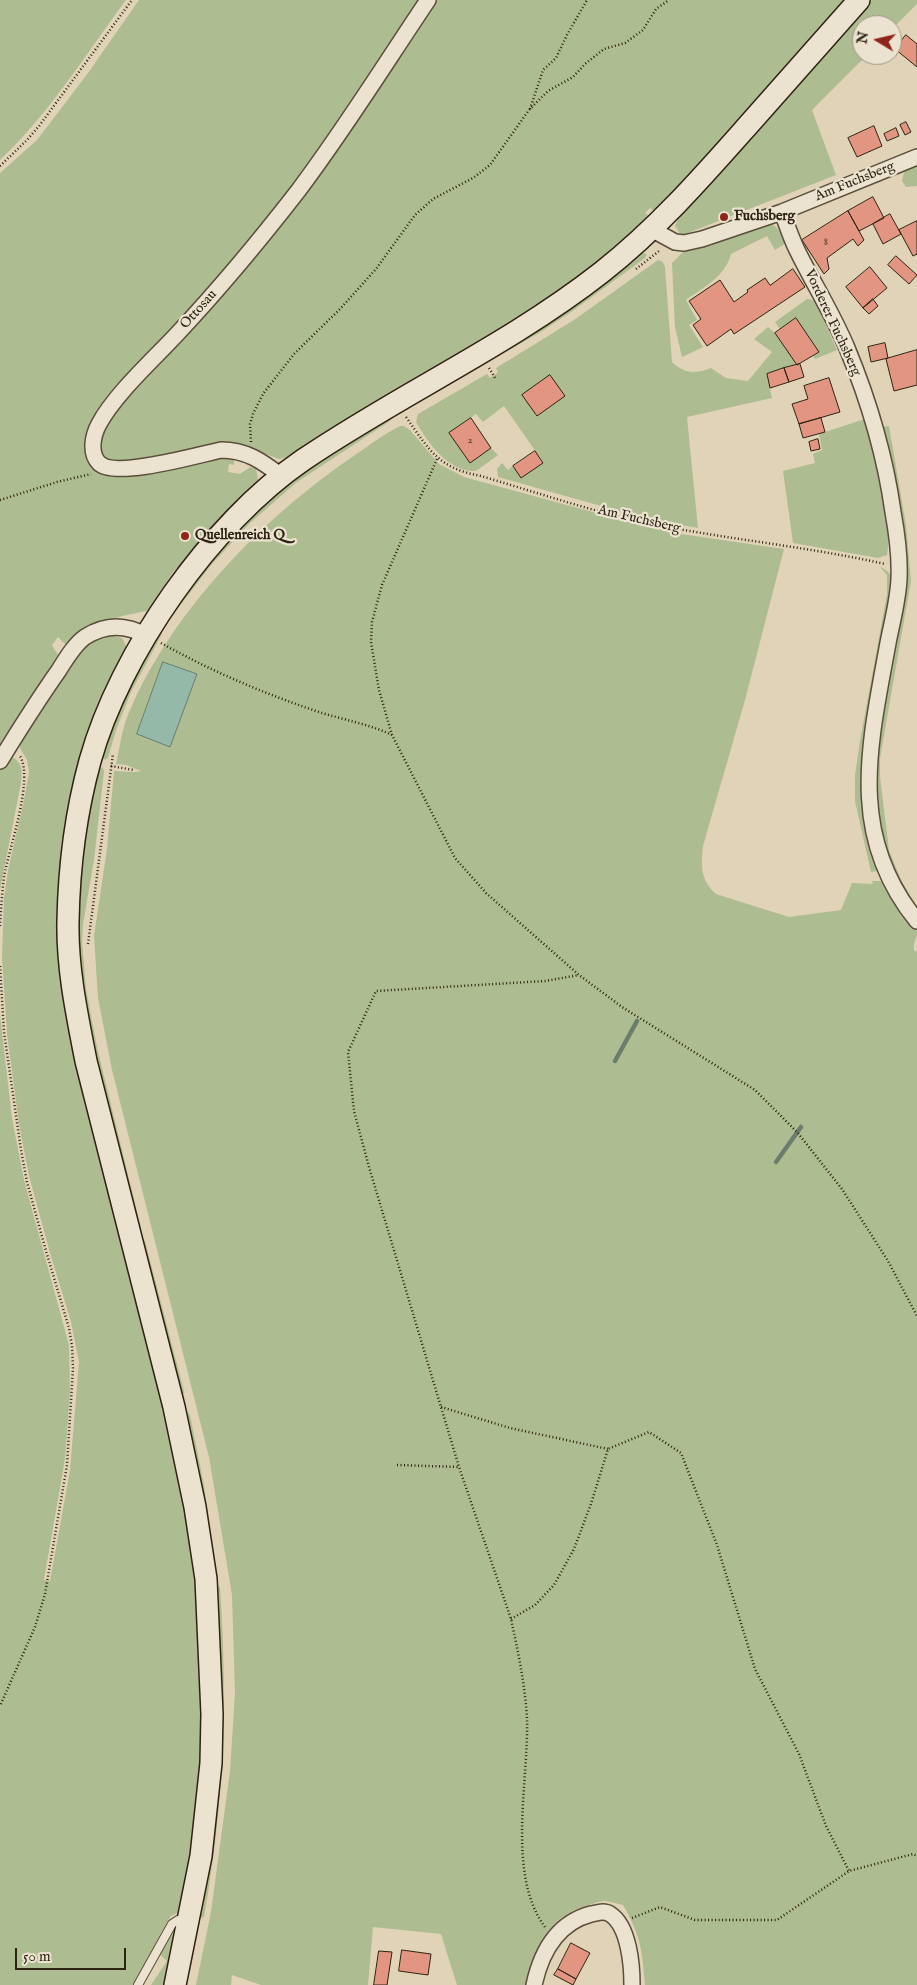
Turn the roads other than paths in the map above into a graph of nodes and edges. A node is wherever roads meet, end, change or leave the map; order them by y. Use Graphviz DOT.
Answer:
graph roads {
  1 [pos="428,0"];
  2 [pos="858,0"];
  3 [pos="917,157"];
  4 [pos="782,212"];
  5 [pos="653,230"];
  6 [pos="281,476"];
  7 [pos="153,639"];
  8 [pos="0,761"];
  9 [pos="917,921"];
  10 [pos="189,1920"];
  11 [pos="138,1985"];
  12 [pos="176,1985"];
  13 [pos="534,1985"];
  14 [pos="632,1985"];
  1 -- 6 [label="street, Ottosau"];
  2 -- 5 [label="main road"];
  3 -- 4 [label="street, Am Fuchsberg"];
  4 -- 5 [label="street, Am Fuchsberg"];
  4 -- 9 [label="street, Vorderer Fuchsberg"];
  5 -- 6 [label="main road"];
  6 -- 7 [label="main road"];
  7 -- 8 [label="street"];
  7 -- 10 [label="main road"];
  10 -- 11 [label="lane"];
  10 -- 12 [label="main road"];
  13 -- 14 [label="street"];
}
